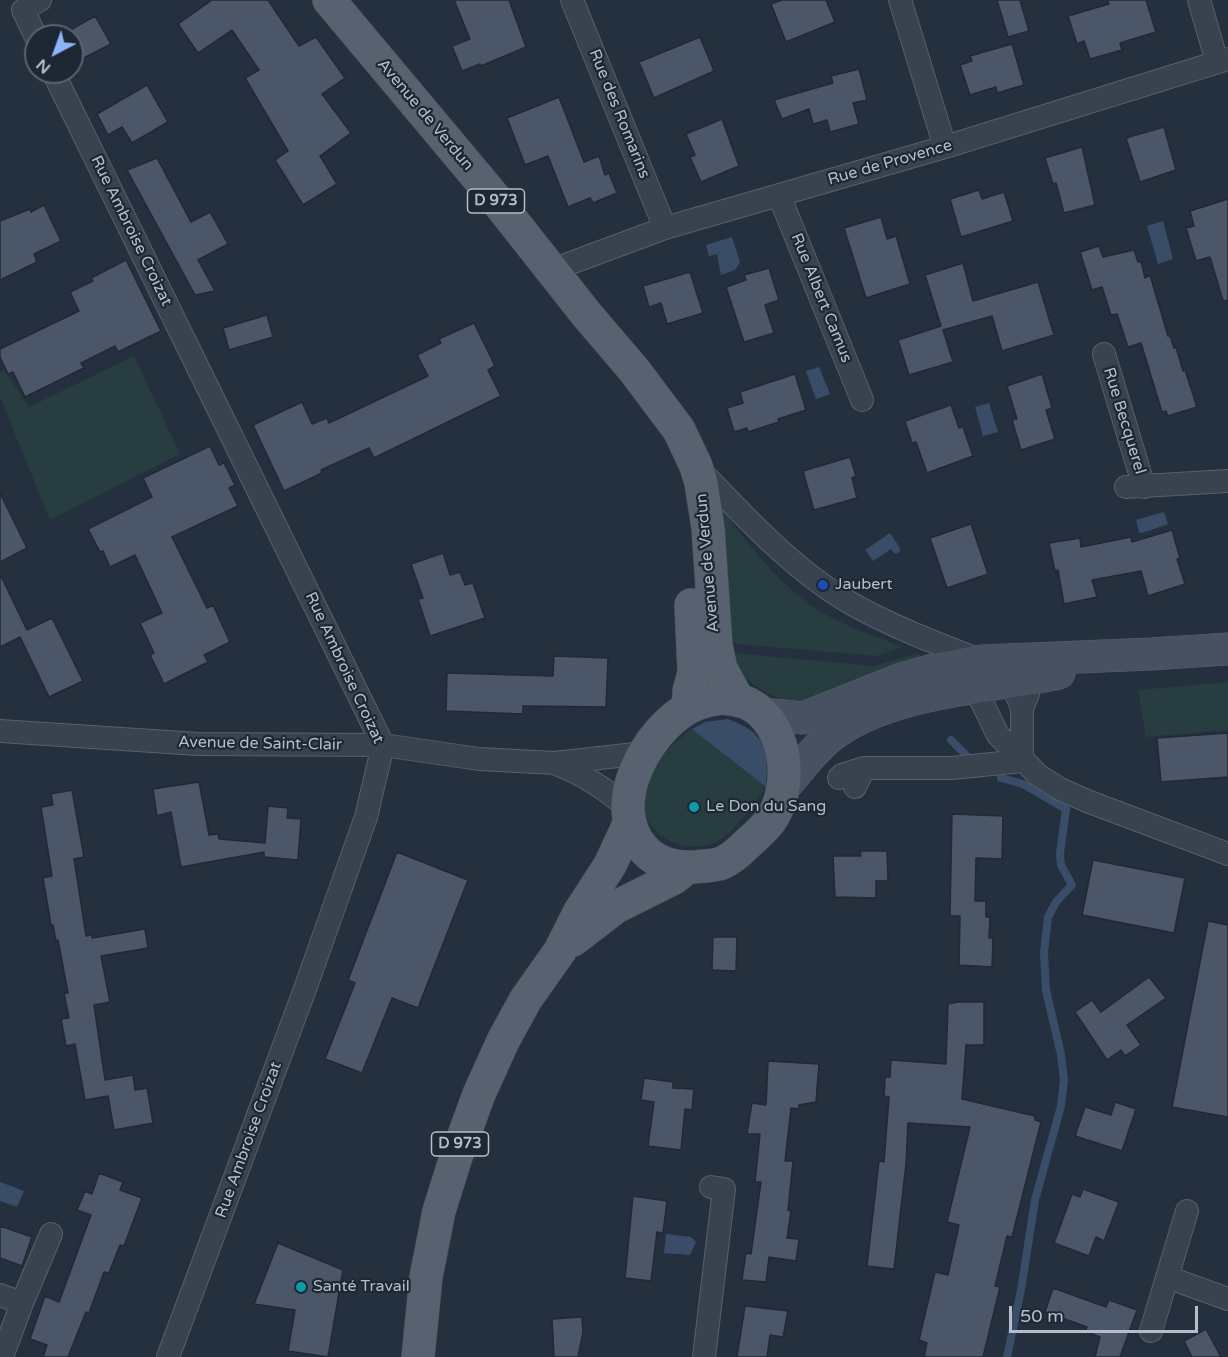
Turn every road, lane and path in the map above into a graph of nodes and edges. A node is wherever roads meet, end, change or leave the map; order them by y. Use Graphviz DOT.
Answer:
graph roads {
  1 [pos="329,0"];
  2 [pos="572,0"];
  3 [pos="900,0"];
  4 [pos="1199,0"];
  5 [pos="31,5"];
  6 [pos="34,24"];
  7 [pos="1223,61"];
  8 [pos="59,84"];
  9 [pos="945,147"];
  10 [pos="779,195"];
  11 [pos="665,228"];
  12 [pos="552,270"];
  13 [pos="587,315"];
  14 [pos="1104,354"];
  15 [pos="862,400"];
  16 [pos="696,466"];
  17 [pos="1228,481"];
  18 [pos="1228,649"];
  19 [pos="1151,654"];
  20 [pos="979,674"];
  21 [pos="1022,690"];
  22 [pos="865,692"];
  23 [pos="750,707"];
  24 [pos="688,708"];
  25 [pos="0,731"];
  26 [pos="384,745"];
  27 [pos="644,753"];
  28 [pos="1022,761"];
  29 [pos="555,763"];
  30 [pos="852,778"];
  31 [pos="782,790"];
  32 [pos="628,816"];
  33 [pos="1228,854"];
  34 [pos="688,867"];
  35 [pos="560,951"];
  36 [pos="711,1187"];
  37 [pos="1187,1211"];
  38 [pos="51,1234"];
  39 [pos="1167,1277"];
  40 [pos="0,1295"];
  41 [pos="1228,1299"];
  42 [pos="21,1304"];
  43 [pos="1151,1331"];
  44 [pos="2,1357"];
  45 [pos="168,1357"];
  46 [pos="418,1357"];
  47 [pos="704,1357"];
  1 -- 12 [label="main road, Avenue de Verdun / D 973"];
  2 -- 11 [label="street, Rue des Romarins"];
  3 -- 9 [label="street"];
  4 -- 7 [label="street"];
  5 -- 6 [label="street"];
  7 -- 9 [label="street, Rue de Provence"];
  8 -- 26 [label="street, Rue Ambroise Croizat"];
  9 -- 10 [label="street, Rue de Provence"];
  10 -- 11 [label="street, Rue de Provence"];
  10 -- 15 [label="street, Rue Albert Camus"];
  11 -- 12 [label="street, Rue de Provence"];
  12 -- 13 [label="main road, Avenue de Verdun / D 973"];
  13 -- 16 [label="main road, Avenue de Verdun / D 973"];
  13 -- 24 [label="main road, Avenue de Verdun / D 973"];
  14 -- 17 [label="street, Rue Becquerel"];
  16 -- 20 [label="street"];
  16 -- 23 [label="main road, Avenue de Verdun / D 973"];
  18 -- 19 [label="main road"];
  19 -- 20 [label="main road"];
  19 -- 21 [label="main road"];
  20 -- 21 [label="main road"];
  20 -- 22 [label="main road"];
  20 -- 28 [label="street"];
  20 -- 31 [label="main road"];
  21 -- 22 [label="street"];
  21 -- 28 [label="street"];
  22 -- 23 [label="main road"];
  23 -- 24 [label="main road"];
  23 -- 31 [label="main road"];
  24 -- 27 [label="main road"];
  25 -- 26 [label="street, Avenue de Saint-Clair"];
  26 -- 29 [label="street, Avenue de Saint-Clair"];
  26 -- 45 [label="street, Rue Ambroise Croizat"];
  27 -- 29 [label="street, Avenue de Saint-Clair"];
  27 -- 32 [label="main road"];
  28 -- 30 [label="street"];
  28 -- 33 [label="street"];
  29 -- 32 [label="street, Avenue de Saint-Clair"];
  31 -- 34 [label="main road"];
  32 -- 34 [label="main road"];
  32 -- 35 [label="main road, D 973"];
  34 -- 35 [label="main road, D 973"];
  35 -- 46 [label="main road, D 973"];
  36 -- 47 [label="street"];
  37 -- 39 [label="street"];
  38 -- 42 [label="street"];
  39 -- 41 [label="street"];
  39 -- 43 [label="street"];
  40 -- 42 [label="street"];
  42 -- 44 [label="street"];
}
